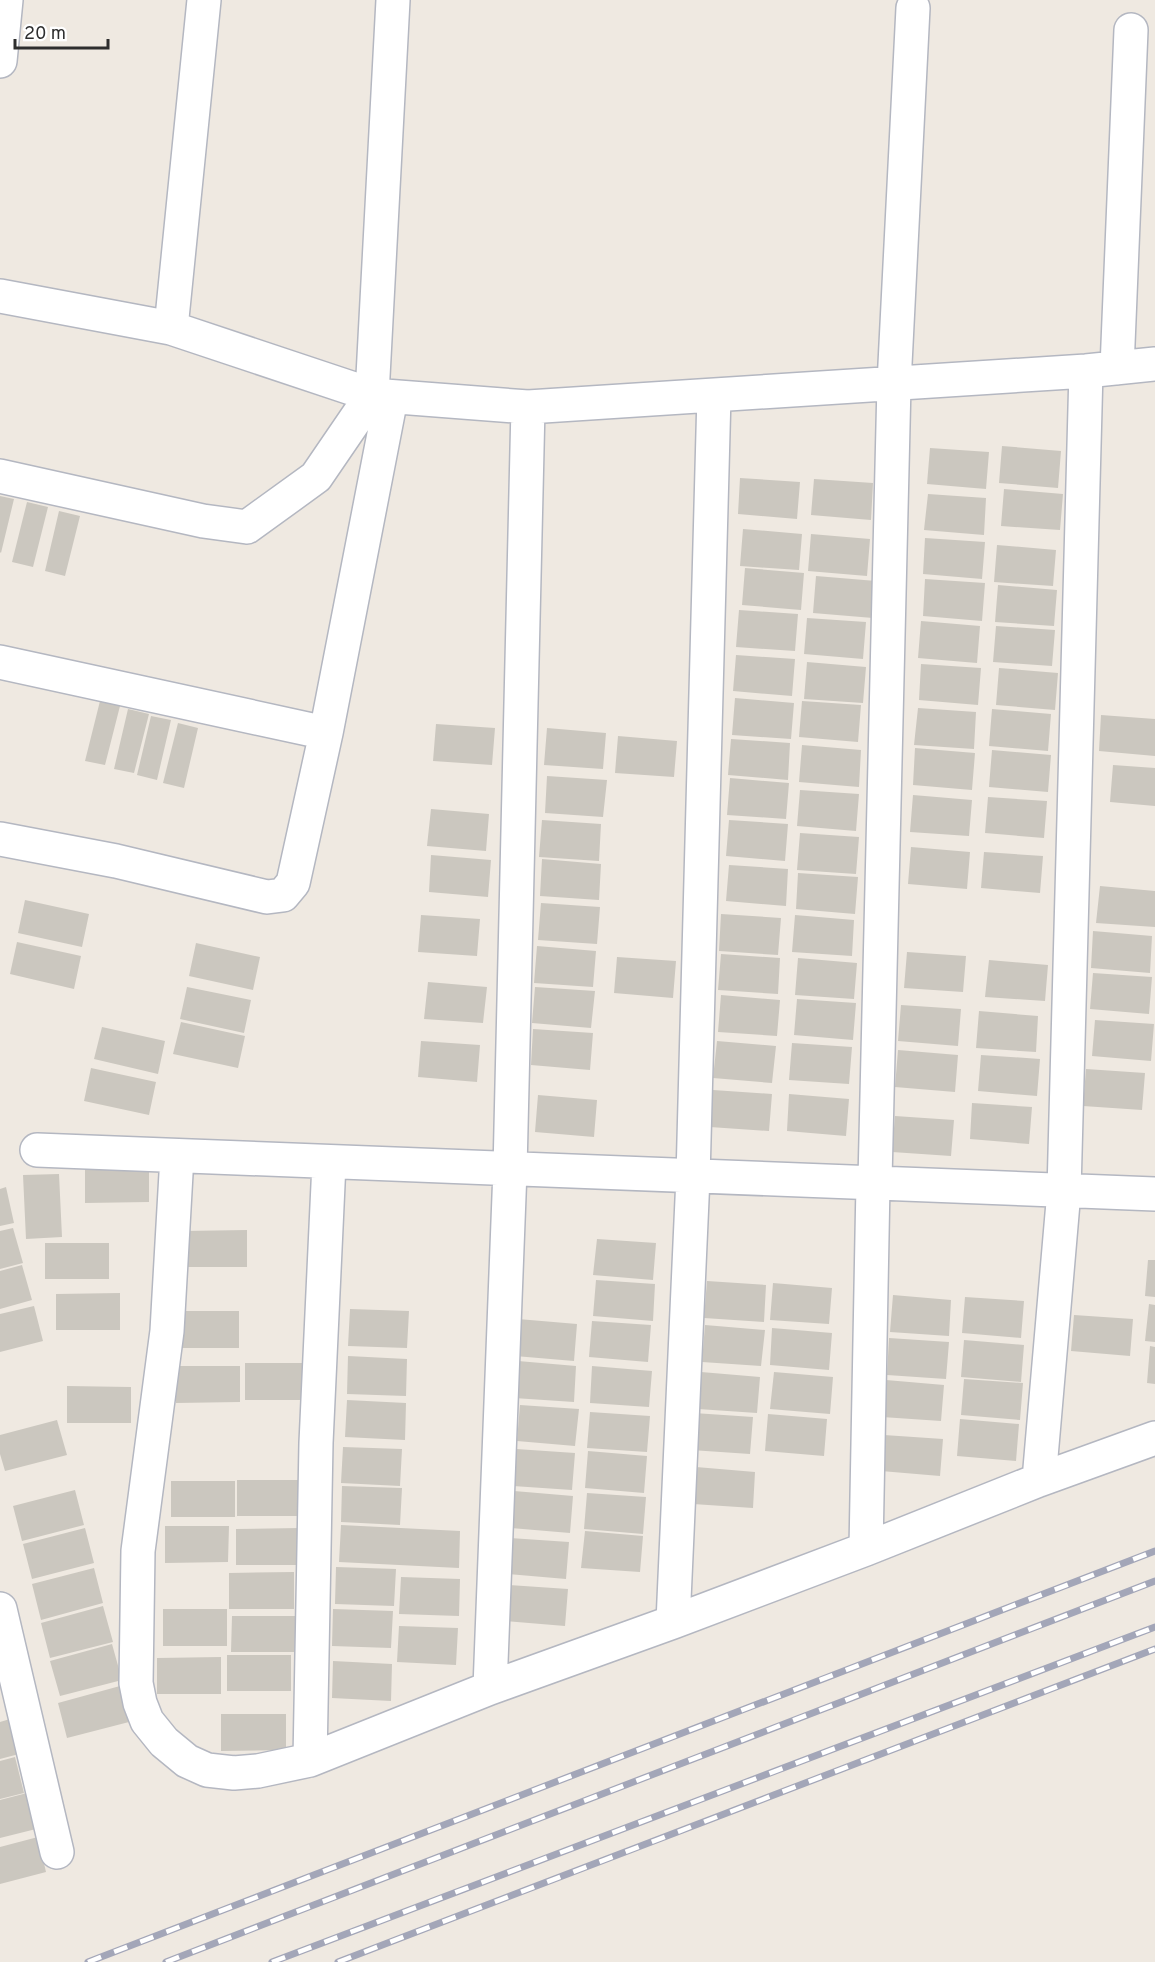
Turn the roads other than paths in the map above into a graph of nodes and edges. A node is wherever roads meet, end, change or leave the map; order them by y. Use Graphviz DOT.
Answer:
graph roads {
  1 [pos="6,0"];
  2 [pos="204,0"];
  3 [pos="393,0"];
  4 [pos="913,8"];
  5 [pos="1131,30"];
  6 [pos="0,61"];
  7 [pos="0,296"];
  8 [pos="171,328"];
  9 [pos="1155,364"];
  10 [pos="1102,370"];
  11 [pos="894,384"];
  12 [pos="714,395"];
  13 [pos="382,396"];
  14 [pos="528,407"];
  15 [pos="0,476"];
  16 [pos="0,662"];
  17 [pos="326,733"];
  18 [pos="0,839"];
  19 [pos="37,1150"];
  20 [pos="177,1156"];
  21 [pos="329,1163"];
  22 [pos="510,1170"];
  23 [pos="693,1177"];
  24 [pos="873,1184"];
  25 [pos="1064,1191"];
  26 [pos="1155,1194"];
  27 [pos="1155,1438"];
  28 [pos="1039,1480"];
  29 [pos="866,1549"];
  30 [pos="0,1609"];
  31 [pos="673,1622"];
  32 [pos="490,1688"];
  33 [pos="310,1760"];
  34 [pos="57,1852"];
  1 -- 6 [label="street"];
  2 -- 8 [label="street"];
  3 -- 13 [label="street"];
  4 -- 11 [label="street"];
  5 -- 10 [label="street"];
  7 -- 8 [label="street"];
  8 -- 13 [label="street"];
  9 -- 10 [label="street"];
  10 -- 11 [label="street"];
  10 -- 25 [label="street"];
  11 -- 12 [label="street"];
  11 -- 24 [label="street"];
  12 -- 14 [label="street"];
  12 -- 23 [label="street"];
  13 -- 14 [label="street"];
  13 -- 15 [label="street"];
  13 -- 17 [label="street"];
  14 -- 22 [label="street"];
  16 -- 17 [label="street"];
  17 -- 18 [label="street"];
  19 -- 20 [label="street"];
  20 -- 21 [label="street"];
  20 -- 33 [label="street"];
  21 -- 22 [label="street"];
  21 -- 33 [label="street"];
  22 -- 23 [label="street"];
  22 -- 32 [label="street"];
  23 -- 24 [label="street"];
  23 -- 31 [label="street"];
  24 -- 25 [label="street"];
  24 -- 29 [label="street"];
  25 -- 26 [label="street"];
  25 -- 28 [label="street"];
  27 -- 28 [label="street"];
  28 -- 29 [label="street"];
  29 -- 31 [label="street"];
  30 -- 34 [label="street"];
  31 -- 32 [label="street"];
  32 -- 33 [label="street"];
}
